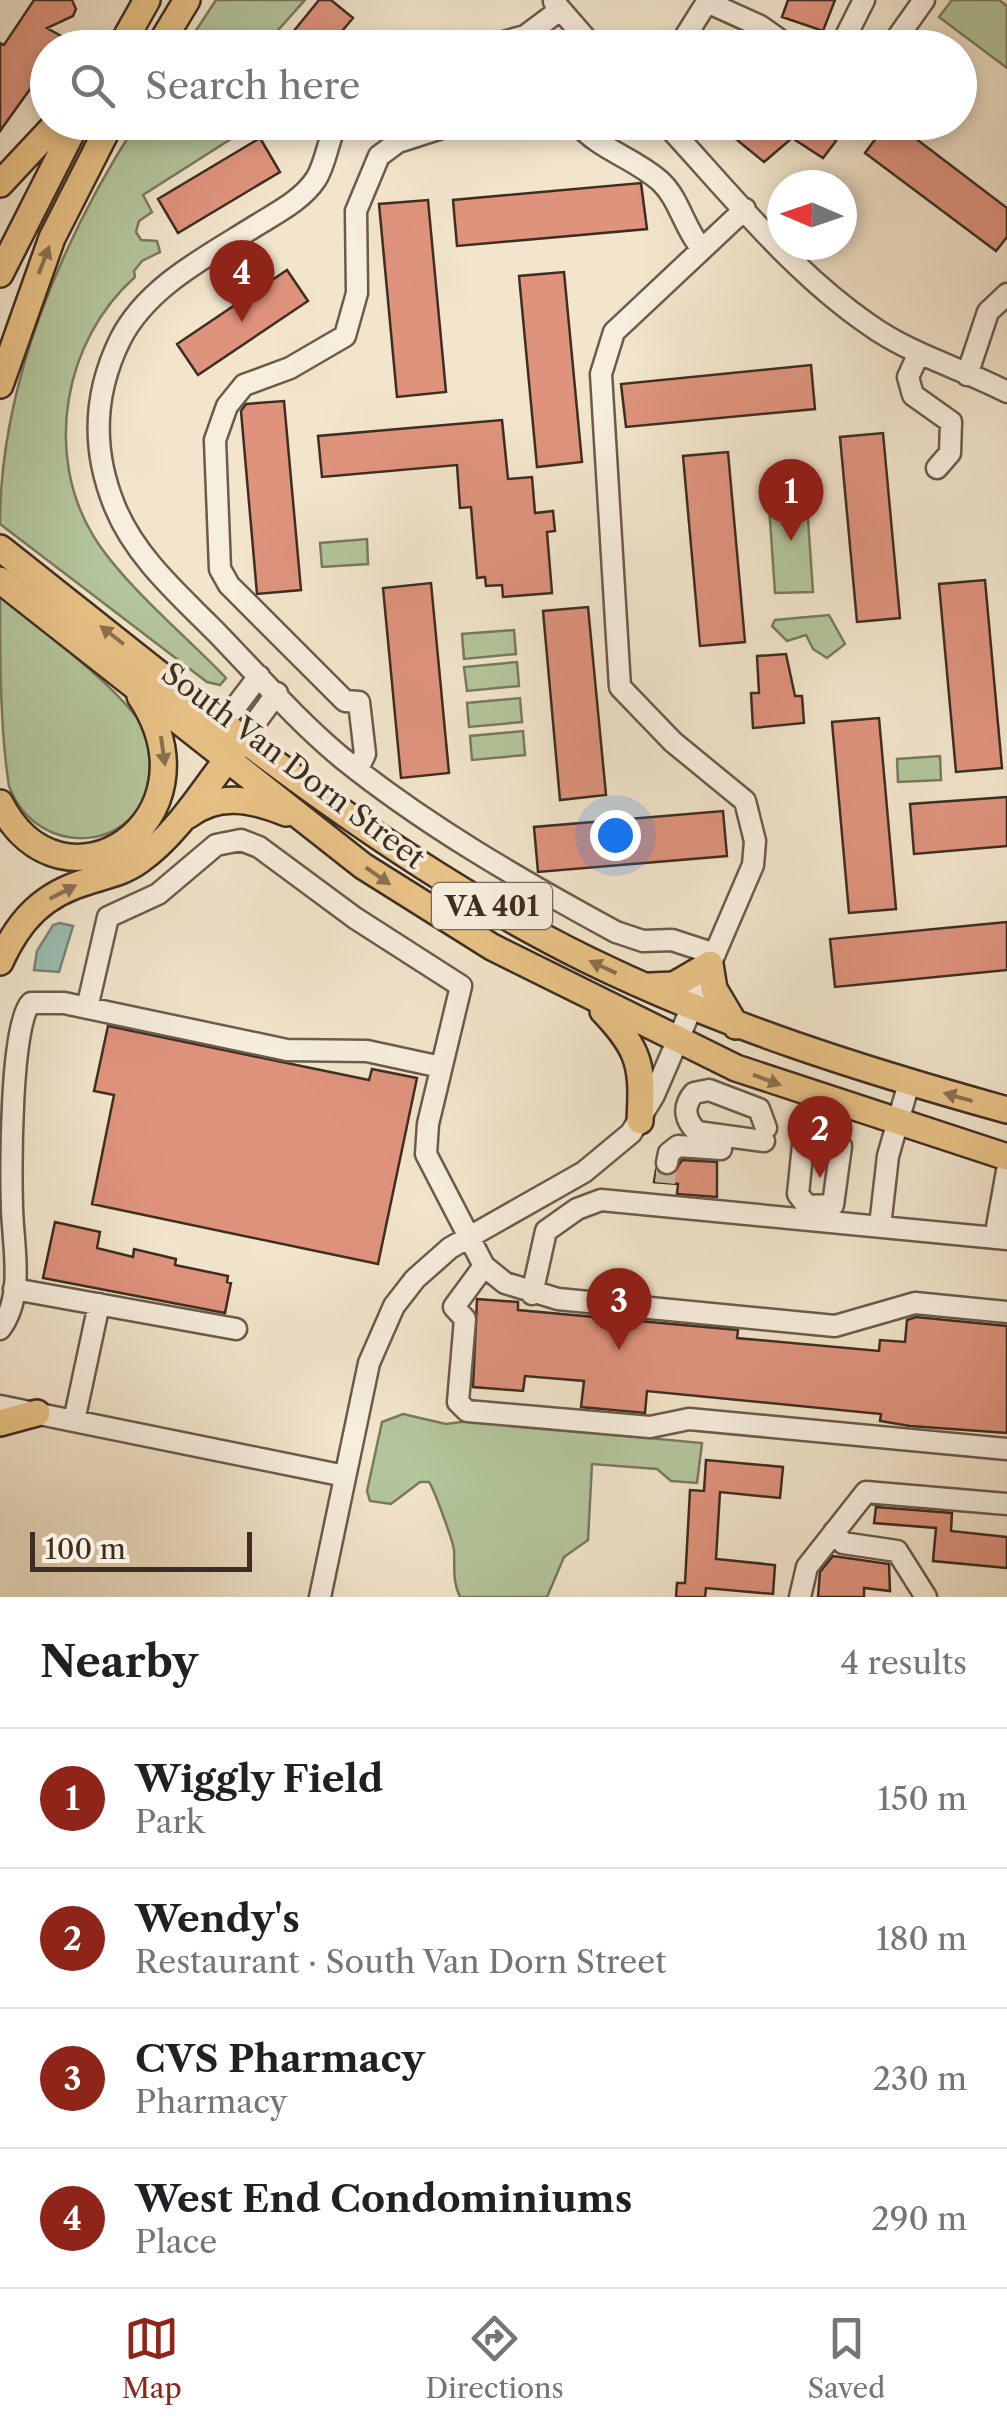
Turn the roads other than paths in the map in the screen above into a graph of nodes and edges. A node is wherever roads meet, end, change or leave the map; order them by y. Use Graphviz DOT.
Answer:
graph roads {
  1 [pos="147,0"];
  2 [pos="864,0"];
  3 [pos="924,0"];
  4 [pos="182,2"];
  5 [pos="557,5"];
  6 [pos="130,30"];
  7 [pos="167,30"];
  8 [pos="530,30"];
  9 [pos="579,30"];
  10 [pos="689,30"];
  11 [pos="766,30"];
  12 [pos="849,30"];
  13 [pos="903,30"];
  14 [pos="41,140"];
  15 [pos="68,140"];
  16 [pos="102,140"];
  17 [pos="331,140"];
  18 [pos="404,140"];
  19 [pos="593,140"];
  20 [pos="681,140"];
  21 [pos="0,184"];
  22 [pos="746,209"];
  23 [pos="702,249"];
  24 [pos="0,274"];
  25 [pos="1007,294"];
  26 [pos="918,353"];
  27 [pos="968,375"];
  28 [pos="0,385"];
  29 [pos="1007,392"];
  30 [pos="938,468"];
  31 [pos="6,568"];
  32 [pos="259,676"];
  33 [pos="132,684"];
  34 [pos="277,694"];
  35 [pos="226,740"];
  36 [pos="358,769"];
  37 [pos="0,803"];
  38 [pos="308,823"];
  39 [pos="175,826"];
  40 [pos="713,959"];
  41 [pos="0,962"];
  42 [pos="642,985"];
  43 [pos="589,997"];
  44 [pos="692,1007"];
  45 [pos="87,1008"];
  46 [pos="736,1026"];
  47 [pos="678,1040"];
  48 [pos="442,1067"];
  49 [pos="909,1083"];
  50 [pos="1007,1110"];
  51 [pos="640,1121"];
  52 [pos="897,1123"];
  53 [pos="804,1135"];
  54 [pos="764,1140"];
  55 [pos="841,1146"];
  56 [pos="1007,1157"];
  57 [pos="1007,1171"];
  58 [pos="663,1206"];
  59 [pos="880,1226"];
  60 [pos="468,1236"];
  61 [pos="1001,1238"];
  62 [pos="484,1266"];
  63 [pos="14,1289"];
  64 [pos="532,1294"];
  65 [pos="98,1304"];
  66 [pos="1007,1312"];
  67 [pos="0,1329"];
  68 [pos="236,1330"];
  69 [pos="0,1406"];
  70 [pos="37,1414"];
  71 [pos="74,1421"];
  72 [pos="0,1423"];
  73 [pos="1007,1449"];
  74 [pos="345,1476"];
  75 [pos="1007,1504"];
  76 [pos="834,1532"];
  77 [pos="320,1597"];
  78 [pos="800,1597"];
  79 [pos="926,1597"];
  1 -- 6 [label="main road"];
  2 -- 12 [label="street"];
  3 -- 13 [label="street"];
  4 -- 7 [label="main road"];
  5 -- 8 [label="street"];
  5 -- 9 [label="street"];
  10 -- 11 [label="street"];
  14 -- 21 [label="main road"];
  15 -- 24 [label="main road"];
  28 -- 16 [label="main road, one-way"];
  17 -- 32 [label="street"];
  18 -- 36 [label="street"];
  19 -- 23 [label="street"];
  20 -- 22 [label="street"];
  22 -- 23 [label="street"];
  22 -- 26 [label="street"];
  23 -- 40 [label="street"];
  25 -- 27 [label="street"];
  26 -- 27 [label="street"];
  26 -- 30 [label="street"];
  27 -- 29 [label="street"];
  31 -- 33 [label="main road, South Van Dorn Street / VA 401"];
  35 -- 31 [label="main road, South Van Dorn Street / VA 401, one-way"];
  32 -- 34 [label="street"];
  32 -- 35 [label="street"];
  33 -- 35 [label="main road, South Van Dorn Street / VA 401"];
  33 -- 37 [label="main road, one-way"];
  34 -- 35 [label="street"];
  34 -- 36 [label="street"];
  35 -- 38 [label="main road, South Van Dorn Street / VA 401"];
  35 -- 39 [label="main road"];
  42 -- 35 [label="main road, South Van Dorn Street / VA 401, one-way"];
  36 -- 40 [label="street"];
  38 -- 39 [label="main road"];
  38 -- 43 [label="main road, South Van Dorn Street / VA 401, one-way"];
  41 -- 39 [label="main road, one-way"];
  40 -- 42 [label="main road"];
  40 -- 44 [label="street"];
  40 -- 46 [label="main road"];
  42 -- 44 [label="main road, South Van Dorn Street / VA 401"];
  43 -- 47 [label="main road, South Van Dorn Street / VA 401"];
  43 -- 51 [label="main road"];
  44 -- 46 [label="main road, South Van Dorn Street / VA 401"];
  44 -- 47 [label="street"];
  45 -- 48 [label="street"];
  45 -- 48 [label="street"];
  45 -- 63 [label="street"];
  46 -- 49 [label="main road, South Van Dorn Street / VA 401"];
  47 -- 51 [label="street"];
  47 -- 52 [label="main road, South Van Dorn Street / VA 401, one-way"];
  48 -- 60 [label="street"];
  50 -- 49 [label="main road, South Van Dorn Street / VA 401, one-way"];
  49 -- 52 [label="street"];
  51 -- 60 [label="street"];
  52 -- 56 [label="main road, South Van Dorn Street / VA 401"];
  52 -- 59 [label="street"];
  53 -- 55 [label="street"];
  54 -- 58 [label="street"];
  57 -- 61 [label="street"];
  58 -- 59 [label="street"];
  58 -- 64 [label="street"];
  59 -- 61 [label="street"];
  60 -- 62 [label="street"];
  60 -- 74 [label="street"];
  62 -- 64 [label="street"];
  62 -- 73 [label="street"];
  63 -- 65 [label="street"];
  63 -- 67 [label="street"];
  64 -- 66 [label="street"];
  65 -- 68 [label="street"];
  65 -- 71 [label="street"];
  69 -- 70 [label="street"];
  70 -- 71 [label="street"];
  70 -- 72 [label="main road"];
  71 -- 74 [label="street"];
  74 -- 77 [label="street"];
  75 -- 76 [label="street"];
  76 -- 78 [label="street"];
  76 -- 79 [label="street"];
}
